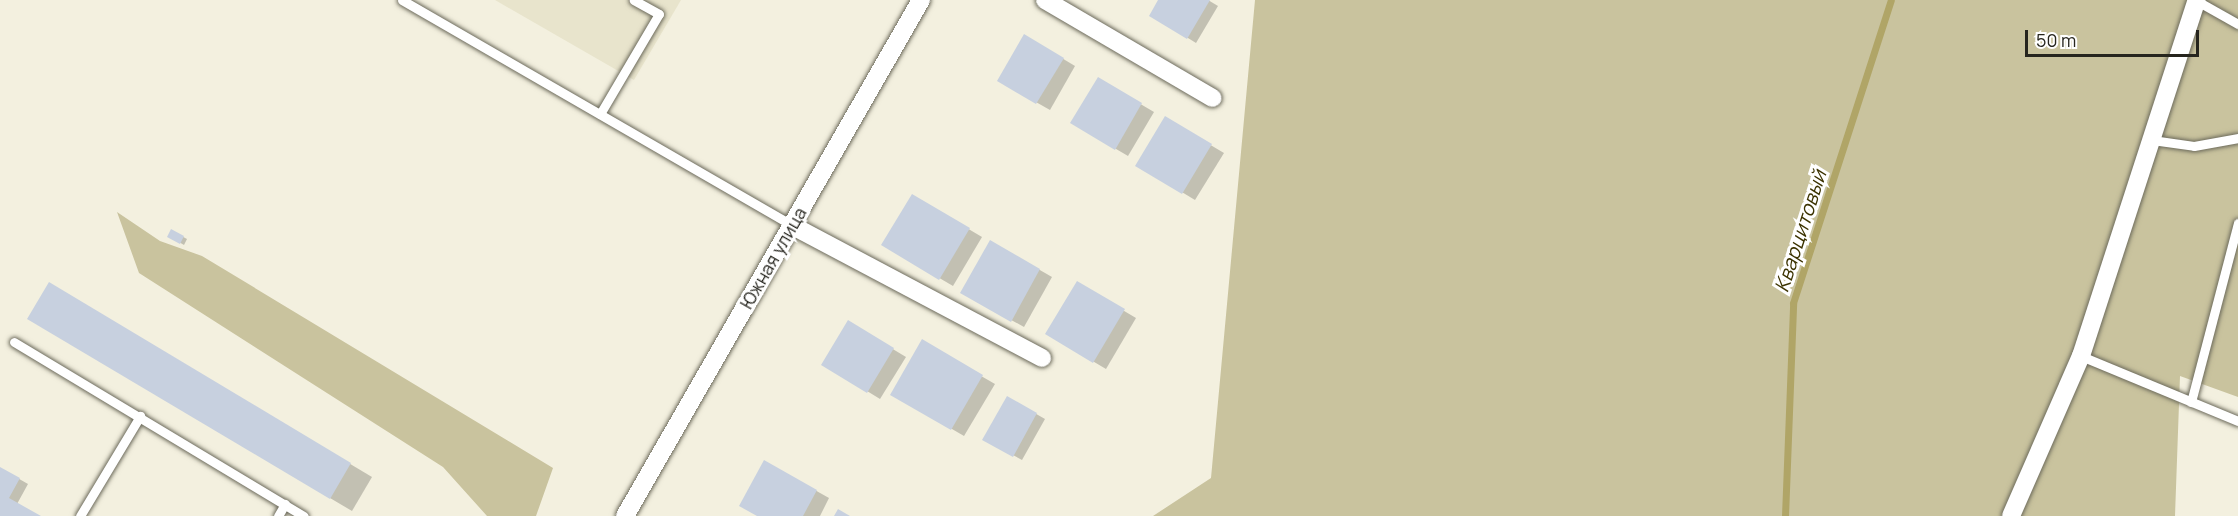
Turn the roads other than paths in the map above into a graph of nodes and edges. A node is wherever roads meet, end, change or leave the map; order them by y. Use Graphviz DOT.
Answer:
graph roads {
  1 [pos="634,0"];
  2 [pos="921,0"];
  3 [pos="1045,0"];
  4 [pos="2197,1"];
  5 [pos="409,2"];
  6 [pos="2238,24"];
  7 [pos="1213,98"];
  8 [pos="600,114"];
  9 [pos="2238,138"];
  10 [pos="2152,140"];
  11 [pos="2238,223"];
  12 [pos="791,225"];
  13 [pos="14,342"];
  14 [pos="2081,356"];
  15 [pos="1042,358"];
  16 [pos="2191,402"];
  17 [pos="140,416"];
  18 [pos="2238,422"];
  19 [pos="285,504"];
  20 [pos="627,515"];
  21 [pos="80,516"];
  22 [pos="278,516"];
  23 [pos="304,516"];
  24 [pos="2011,516"];
  1 -- 8 [label="lane"];
  2 -- 12 [label="street, Южная улица"];
  3 -- 7 [label="street"];
  4 -- 6 [label="lane"];
  4 -- 10 [label="street"];
  5 -- 8 [label="lane"];
  8 -- 12 [label="lane"];
  9 -- 10 [label="lane"];
  10 -- 14 [label="street"];
  11 -- 16 [label="lane"];
  12 -- 15 [label="street"];
  12 -- 20 [label="street, Южная улица"];
  13 -- 17 [label="lane"];
  14 -- 16 [label="lane"];
  14 -- 24 [label="street"];
  16 -- 18 [label="lane"];
  17 -- 19 [label="lane"];
  17 -- 21 [label="lane"];
  19 -- 22 [label="lane"];
  19 -- 23 [label="lane"];
}
